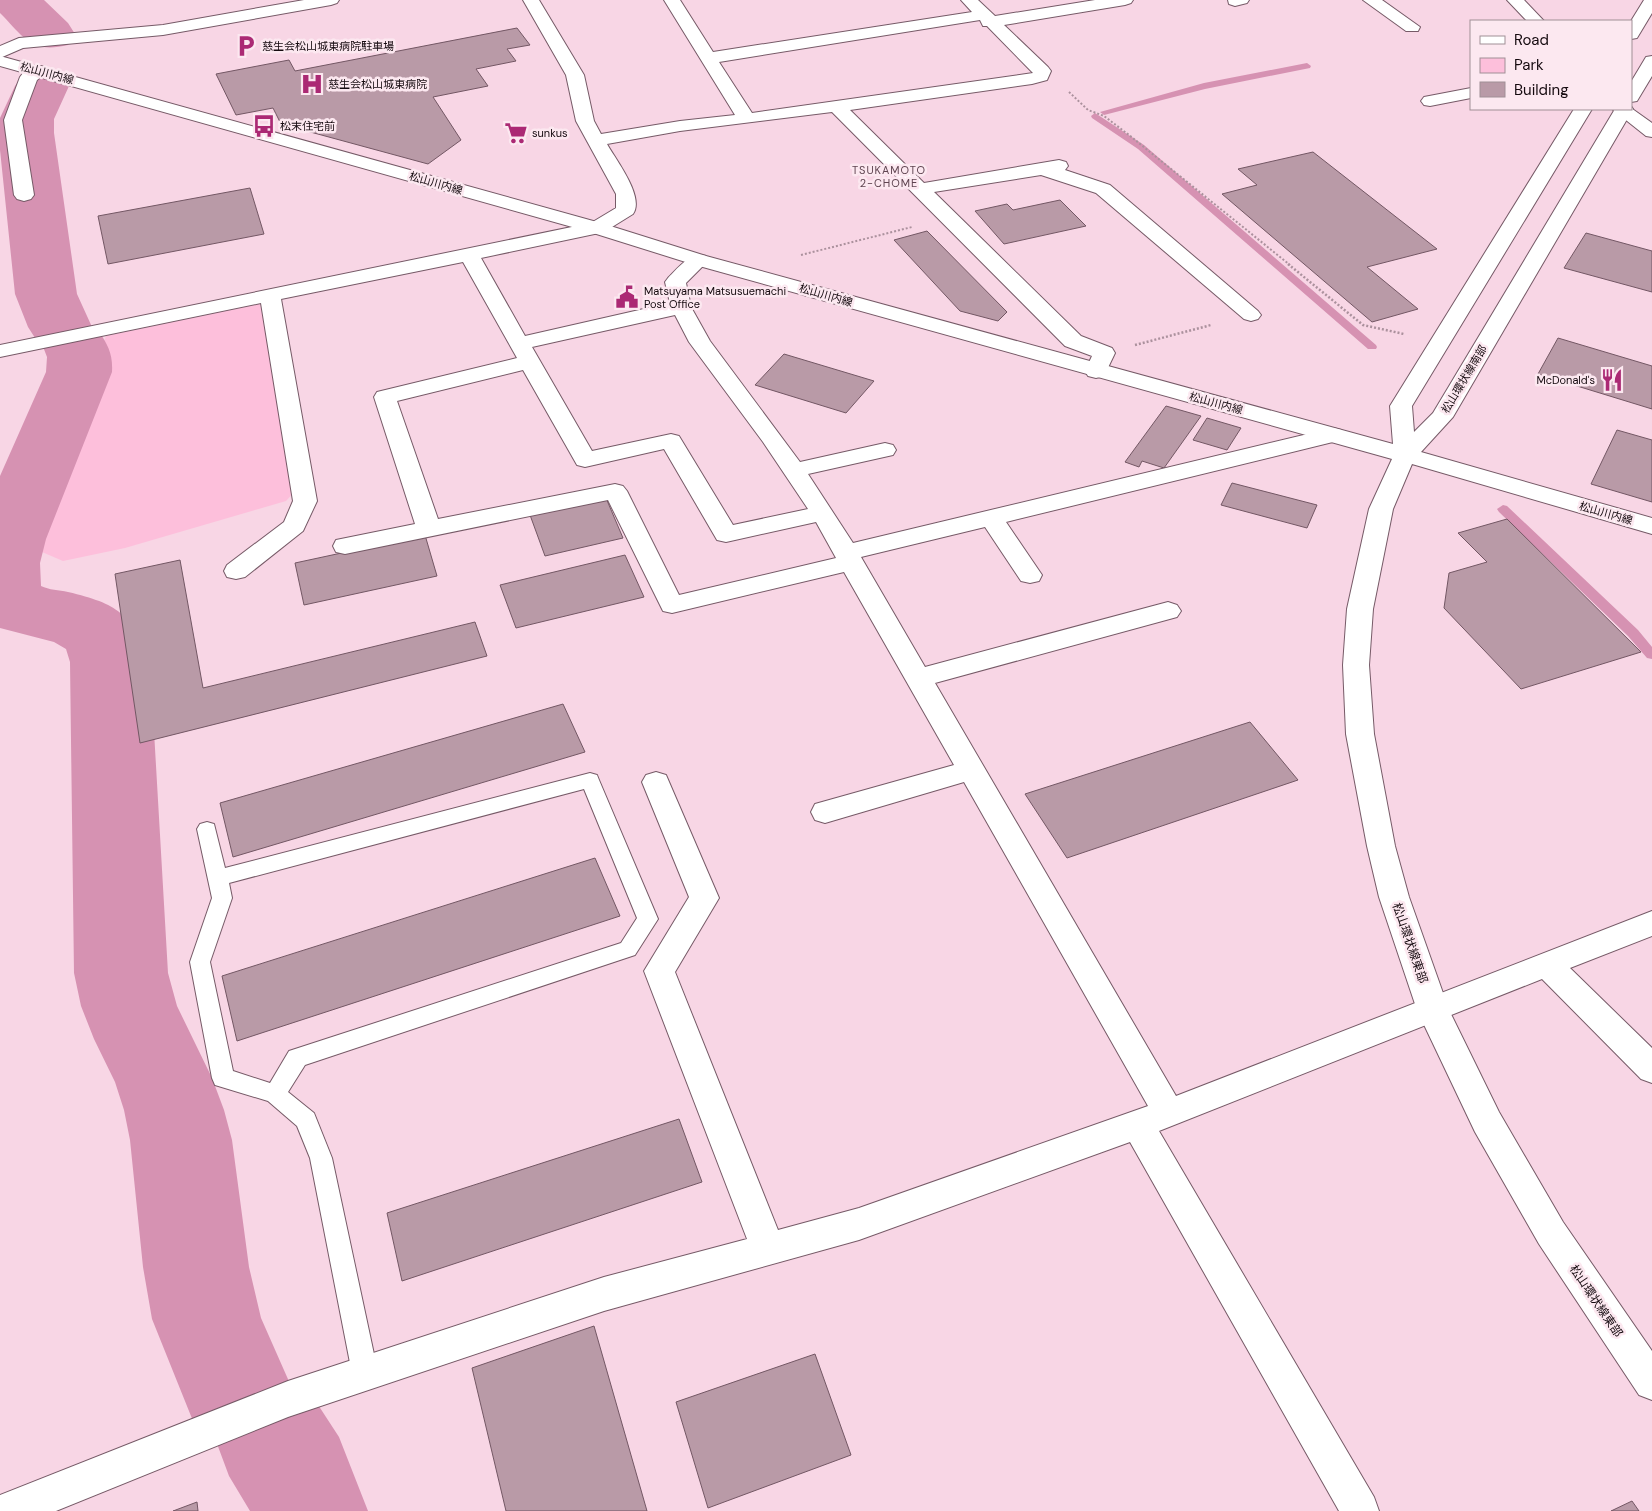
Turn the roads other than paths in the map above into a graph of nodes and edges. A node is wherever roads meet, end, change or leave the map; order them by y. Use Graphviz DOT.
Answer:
graph roads {
  1 [pos="331,0"];
  2 [pos="531,0"];
  3 [pos="692,0"];
  4 [pos="968,0"];
  5 [pos="1126,0"];
  6 [pos="1371,0"];
  7 [pos="1515,0"];
  8 [pos="1652,0"];
  9 [pos="673,1"];
  10 [pos="299,3"];
  11 [pos="986,18"];
  12 [pos="1535,20"];
  13 [pos="1412,27"];
  14 [pos="1632,32"];
  15 [pos="0,53"];
  16 [pos="710,58"];
  17 [pos="0,61"];
  18 [pos="1652,61"];
  19 [pos="40,71"];
  20 [pos="1470,93"];
  21 [pos="1632,94"];
  22 [pos="1430,101"];
  23 [pos="837,107"];
  24 [pos="1583,110"];
  25 [pos="1623,110"];
  26 [pos="1629,110"];
  27 [pos="747,119"];
  28 [pos="1652,132"];
  29 [pos="596,140"];
  30 [pos="1074,164"];
  31 [pos="1042,169"];
  32 [pos="920,189"];
  33 [pos="24,195"];
  34 [pos="597,228"];
  35 [pos="469,255"];
  36 [pos="699,260"];
  37 [pos="270,295"];
  38 [pos="681,307"];
  39 [pos="1251,315"];
  40 [pos="0,351"];
  41 [pos="523,353"];
  42 [pos="1100,362"];
  43 [pos="1333,435"];
  44 [pos="885,450"];
  45 [pos="1405,454"];
  46 [pos="794,470"];
  47 [pos="823,513"];
  48 [pos="991,518"];
  49 [pos="1652,526"];
  50 [pos="429,528"];
  51 [pos="345,546"];
  52 [pos="849,557"];
  53 [pos="236,571"];
  54 [pos="1030,575"];
  55 [pos="1168,611"];
  56 [pos="917,679"];
  57 [pos="971,770"];
  58 [pos="656,782"];
  59 [pos="825,812"];
  60 [pos="207,828"];
  61 [pos="218,878"];
  62 [pos="1652,923"];
  63 [pos="1547,965"];
  64 [pos="1433,1010"];
  65 [pos="1652,1069"];
  66 [pos="275,1094"];
  67 [pos="1153,1119"];
  68 [pos="768,1249"];
  69 [pos="365,1373"];
  70 [pos="1652,1382"];
  71 [pos="8,1511"];
  72 [pos="1360,1511"];
  1 -- 10 [label="street"];
  2 -- 29 [label="street"];
  3 -- 9 [label="street"];
  4 -- 11 [label="street"];
  5 -- 11 [label="street"];
  6 -- 13 [label="street"];
  7 -- 12 [label="street"];
  8 -- 14 [label="street"];
  9 -- 16 [label="street"];
  10 -- 15 [label="street"];
  11 -- 16 [label="street"];
  11 -- 23 [label="street"];
  16 -- 27 [label="street"];
  17 -- 19 [label="street, 松山川内線"];
  18 -- 21 [label="street, 松山環状線南部"];
  19 -- 33 [label="street"];
  19 -- 34 [label="street, 松山川内線"];
  20 -- 22 [label="street"];
  23 -- 27 [label="street"];
  23 -- 32 [label="street"];
  24 -- 45 [label="street"];
  25 -- 45 [label="street, 松山環状線南部"];
  26 -- 28 [label="street"];
  27 -- 29 [label="street"];
  29 -- 34 [label="street"];
  30 -- 31 [label="street"];
  31 -- 32 [label="street"];
  31 -- 39 [label="street"];
  32 -- 42 [label="street"];
  34 -- 35 [label="street"];
  34 -- 36 [label="street, 松山川内線"];
  35 -- 37 [label="street"];
  35 -- 41 [label="street"];
  36 -- 38 [label="street"];
  36 -- 42 [label="street, 松山川内線"];
  37 -- 40 [label="street"];
  37 -- 53 [label="street"];
  38 -- 41 [label="street"];
  38 -- 46 [label="street"];
  41 -- 47 [label="street"];
  41 -- 50 [label="street"];
  42 -- 43 [label="street, 松山川内線"];
  43 -- 45 [label="street, 松山川内線"];
  43 -- 48 [label="street"];
  44 -- 46 [label="street"];
  45 -- 49 [label="street, 松山川内線"];
  45 -- 64 [label="street, 松山環状線東部"];
  46 -- 47 [label="street"];
  47 -- 52 [label="street"];
  48 -- 52 [label="street"];
  48 -- 54 [label="street"];
  50 -- 51 [label="street"];
  50 -- 52 [label="street"];
  52 -- 56 [label="street"];
  55 -- 56 [label="street"];
  56 -- 57 [label="street"];
  57 -- 59 [label="street"];
  57 -- 67 [label="street"];
  58 -- 68 [label="street"];
  60 -- 61 [label="lane"];
  61 -- 66 [label="lane"];
  61 -- 66 [label="lane"];
  62 -- 63 [label="street"];
  63 -- 64 [label="street"];
  63 -- 65 [label="street"];
  64 -- 67 [label="street"];
  64 -- 70 [label="street, 松山環状線東部"];
  66 -- 69 [label="lane"];
  67 -- 68 [label="street"];
  67 -- 72 [label="street"];
  68 -- 69 [label="street"];
  69 -- 71 [label="street"];
}
